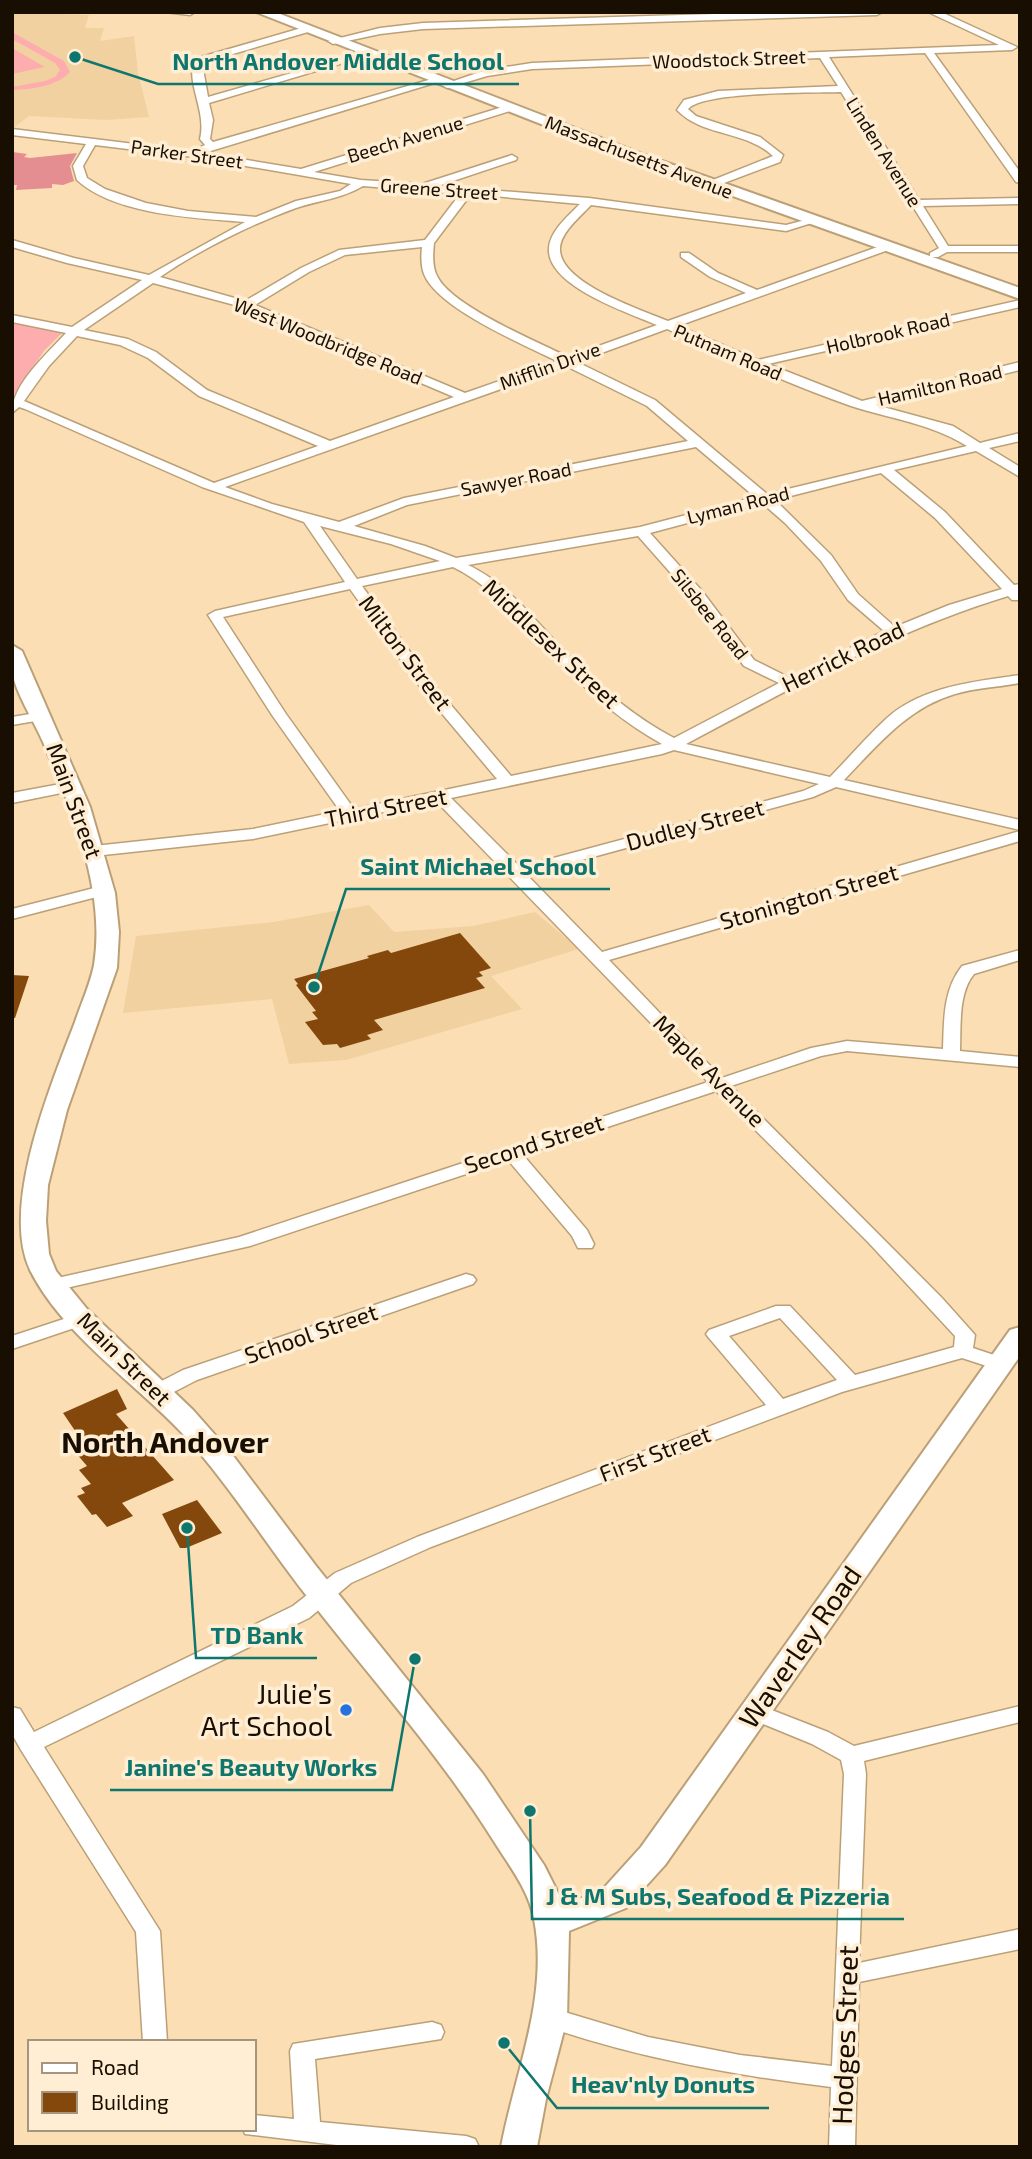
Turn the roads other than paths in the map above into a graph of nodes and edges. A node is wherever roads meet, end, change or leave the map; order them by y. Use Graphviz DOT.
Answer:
graph roads {
  1 [pos="170,12"];
  2 [pos="190,12"];
  3 [pos="262,12"];
  4 [pos="877,12"];
  5 [pos="933,12"];
  6 [pos="764,14"];
  7 [pos="305,30"];
  8 [pos="333,41"];
  9 [pos="1016,49"];
  10 [pos="928,51"];
  11 [pos="368,54"];
  12 [pos="823,55"];
  13 [pos="442,83"];
  14 [pos="845,89"];
  15 [pos="204,101"];
  16 [pos="509,108"];
  17 [pos="12,132"];
  18 [pos="92,142"];
  19 [pos="211,146"];
  20 [pos="194,154"];
  21 [pos="512,158"];
  22 [pos="302,172"];
  23 [pos="1020,180"];
  24 [pos="361,183"];
  25 [pos="712,184"];
  26 [pos="421,188"];
  27 [pos="468,191"];
  28 [pos="589,201"];
  29 [pos="1020,201"];
  30 [pos="918,203"];
  31 [pos="255,220"];
  32 [pos="813,221"];
  33 [pos="12,243"];
  34 [pos="428,243"];
  35 [pos="887,247"];
  36 [pos="1020,249"];
  37 [pos="945,250"];
  38 [pos="685,255"];
  39 [pos="925,261"];
  40 [pos="149,278"];
  41 [pos="755,293"];
  42 [pos="1020,294"];
  43 [pos="1020,303"];
  44 [pos="246,305"];
  45 [pos="12,318"];
  46 [pos="666,325"];
  47 [pos="75,331"];
  48 [pos="565,361"];
  49 [pos="757,365"];
  50 [pos="1020,366"];
  51 [pos="464,397"];
  52 [pos="14,405"];
  53 [pos="862,405"];
  54 [pos="1020,437"];
  55 [pos="697,443"];
  56 [pos="328,445"];
  57 [pos="980,447"];
  58 [pos="884,469"];
  59 [pos="1020,473"];
  60 [pos="214,487"];
  61 [pos="765,498"];
  62 [pos="307,518"];
  63 [pos="339,527"];
  64 [pos="641,531"];
  65 [pos="455,563"];
  66 [pos="353,584"];
  67 [pos="1017,592"];
  68 [pos="892,631"];
  69 [pos="12,651"];
  70 [pos="1020,679"];
  71 [pos="790,683"];
  72 [pos="42,716"];
  73 [pos="12,721"];
  74 [pos="674,744"];
  75 [pos="509,783"];
  76 [pos="833,783"];
  77 [pos="71,787"];
  78 [pos="441,797"];
  79 [pos="12,798"];
  80 [pos="350,814"];
  81 [pos="1018,823"];
  82 [pos="94,851"];
  83 [pos="516,873"];
  84 [pos="102,891"];
  85 [pos="12,914"];
  86 [pos="1020,955"];
  87 [pos="599,958"];
  88 [pos="951,1055"];
  89 [pos="1020,1062"];
  90 [pos="718,1083"];
  91 [pos="510,1152"];
  92 [pos="22,1222"];
  93 [pos="586,1244"];
  94 [pos="466,1280"];
  95 [pos="53,1284"];
  96 [pos="82,1318"];
  97 [pos="1020,1336"];
  98 [pos="12,1343"];
  99 [pos="963,1351"];
  100 [pos="999,1364"];
  101 [pos="850,1382"];
  102 [pos="157,1392"];
  103 [pos="779,1407"];
  104 [pos="322,1595"];
  105 [pos="754,1711"];
  106 [pos="1020,1714"];
  107 [pos="12,1715"];
  108 [pos="29,1744"];
  109 [pos="852,1755"];
  110 [pos="552,1921"];
  111 [pos="1020,1939"];
  112 [pos="847,1975"];
  113 [pos="551,2018"];
  114 [pos="432,2032"];
  115 [pos="155,2040"];
  116 [pos="844,2078"];
  117 [pos="256,2126"];
  118 [pos="308,2130"];
  119 [pos="466,2147"];
  120 [pos="519,2147"];
  121 [pos="842,2147"];
  1 -- 2 [label="street"];
  3 -- 7 [label="main road, Massachusetts Avenue"];
  4 -- 6 [label="street"];
  5 -- 9 [label="street"];
  6 -- 8 [label="street"];
  7 -- 8 [label="main road, Massachusetts Avenue"];
  7 -- 15 [label="street"];
  8 -- 11 [label="main road, Massachusetts Avenue"];
  9 -- 10 [label="street, Woodstock Street"];
  10 -- 12 [label="street, Woodstock Street"];
  10 -- 23 [label="street"];
  11 -- 13 [label="main road, Massachusetts Avenue"];
  11 -- 15 [label="street"];
  12 -- 13 [label="street, Woodstock Street"];
  12 -- 14 [label="street, Linden Avenue"];
  13 -- 16 [label="main road, Massachusetts Avenue"];
  13 -- 19 [label="street, Woodstock Street"];
  14 -- 25 [label="street"];
  14 -- 30 [label="street, Linden Avenue"];
  15 -- 19 [label="street"];
  16 -- 22 [label="street, Beech Avenue"];
  16 -- 25 [label="main road, Massachusetts Avenue"];
  17 -- 18 [label="street, Parker Street"];
  18 -- 20 [label="street, Parker Street"];
  18 -- 31 [label="street"];
  19 -- 20 [label="street, Woodstock Street"];
  20 -- 22 [label="street, Parker Street"];
  21 -- 26 [label="street"];
  22 -- 24 [label="street, Parker Street"];
  24 -- 26 [label="street, Greene Street"];
  24 -- 31 [label="street, Greene Street"];
  25 -- 32 [label="main road, Massachusetts Avenue"];
  26 -- 27 [label="street, Greene Street"];
  27 -- 28 [label="street, Greene Street"];
  27 -- 34 [label="street"];
  28 -- 32 [label="street, Greene Street"];
  28 -- 46 [label="street, Putnam Road"];
  29 -- 30 [label="street"];
  30 -- 37 [label="street, Linden Avenue"];
  31 -- 40 [label="street, Greene Street"];
  32 -- 35 [label="main road, Massachusetts Avenue"];
  33 -- 40 [label="street, West Woodbridge Road"];
  34 -- 44 [label="street"];
  34 -- 48 [label="street"];
  35 -- 39 [label="main road, Massachusetts Avenue"];
  35 -- 41 [label="street, Mifflin Drive"];
  36 -- 37 [label="street"];
  37 -- 39 [label="street"];
  38 -- 41 [label="street"];
  39 -- 42 [label="main road, Massachusetts Avenue"];
  40 -- 44 [label="street, West Woodbridge Road"];
  40 -- 47 [label="street, Greene Street"];
  41 -- 46 [label="street, Mifflin Drive"];
  43 -- 49 [label="street, Holbrook Road"];
  44 -- 51 [label="street, West Woodbridge Road"];
  45 -- 47 [label="street"];
  46 -- 48 [label="street, Mifflin Drive"];
  46 -- 49 [label="street, Putnam Road"];
  47 -- 52 [label="street, Greene Street"];
  47 -- 56 [label="street"];
  48 -- 51 [label="street, Mifflin Drive"];
  48 -- 55 [label="street"];
  49 -- 53 [label="street, Putnam Road"];
  50 -- 53 [label="street, Hamilton Road"];
  51 -- 56 [label="street, Mifflin Drive"];
  52 -- 60 [label="street, Middlesex Street"];
  53 -- 57 [label="street, Putnam Road"];
  54 -- 57 [label="street, Lyman Road"];
  55 -- 61 [label="street"];
  55 -- 63 [label="street, Sawyer Road"];
  56 -- 60 [label="street, Mifflin Drive"];
  57 -- 58 [label="street, Lyman Road"];
  57 -- 59 [label="street, Putnam Road"];
  58 -- 61 [label="street, Lyman Road"];
  58 -- 67 [label="street"];
  60 -- 62 [label="street, Middlesex Street"];
  61 -- 64 [label="street, Lyman Road"];
  61 -- 68 [label="street"];
  62 -- 63 [label="street, Middlesex Street"];
  62 -- 66 [label="street, Milton Street"];
  63 -- 65 [label="street, Middlesex Street"];
  64 -- 65 [label="street, Lyman Road"];
  64 -- 71 [label="street, Silsbee Road"];
  65 -- 66 [label="street, Lyman Road"];
  65 -- 74 [label="street, Middlesex Street"];
  66 -- 75 [label="street, Milton Street"];
  66 -- 80 [label="street, Lyman Road"];
  67 -- 68 [label="street, Herrick Road"];
  68 -- 71 [label="street, Herrick Road"];
  69 -- 72 [label="main road, Main Street"];
  70 -- 76 [label="street"];
  71 -- 74 [label="street, Herrick Road"];
  72 -- 73 [label="street"];
  72 -- 77 [label="main road, Main Street"];
  74 -- 75 [label="street, Third Street"];
  74 -- 76 [label="street, Middlesex Street"];
  75 -- 78 [label="street, Third Street"];
  76 -- 81 [label="street, Middlesex Street"];
  76 -- 83 [label="street, Dudley Street"];
  77 -- 79 [label="street"];
  77 -- 82 [label="main road, Main Street"];
  78 -- 80 [label="street, Third Street"];
  78 -- 83 [label="street, Maple Avenue"];
  80 -- 82 [label="street, Third Street"];
  81 -- 87 [label="street, Stonington Street"];
  82 -- 84 [label="main road, Main Street"];
  83 -- 87 [label="street, Maple Avenue"];
  84 -- 85 [label="street"];
  84 -- 92 [label="main road, Main Street"];
  86 -- 88 [label="street"];
  87 -- 90 [label="street, Maple Avenue"];
  88 -- 89 [label="street, Second Street"];
  88 -- 90 [label="street, Second Street"];
  90 -- 91 [label="street, Second Street"];
  90 -- 99 [label="street, Maple Avenue"];
  91 -- 93 [label="street"];
  91 -- 95 [label="street, Second Street"];
  92 -- 95 [label="main road, Main Street"];
  94 -- 102 [label="street, School Street"];
  95 -- 96 [label="main road, Main Street"];
  96 -- 98 [label="street"];
  96 -- 102 [label="main road, Main Street"];
  97 -- 100 [label="main road, Waverley Road"];
  99 -- 100 [label="street"];
  99 -- 101 [label="street, First Street"];
  100 -- 105 [label="main road, Waverley Road"];
  101 -- 103 [label="street, First Street"];
  101 -- 103 [label="street"];
  102 -- 104 [label="main road, Main Street"];
  103 -- 104 [label="street, First Street"];
  104 -- 108 [label="street, First Street"];
  104 -- 110 [label="main road, Main Street"];
  105 -- 109 [label="street"];
  105 -- 110 [label="main road, Waverley Road"];
  106 -- 109 [label="street"];
  107 -- 108 [label="street"];
  108 -- 115 [label="street"];
  109 -- 112 [label="street, Hodges Street"];
  110 -- 113 [label="main road, Main Street"];
  111 -- 112 [label="street"];
  112 -- 116 [label="street, Hodges Street"];
  113 -- 116 [label="street"];
  113 -- 120 [label="main road, Main Street"];
  114 -- 118 [label="street"];
  116 -- 121 [label="street, Hodges Street"];
  117 -- 118 [label="street"];
  118 -- 119 [label="street"];
}
